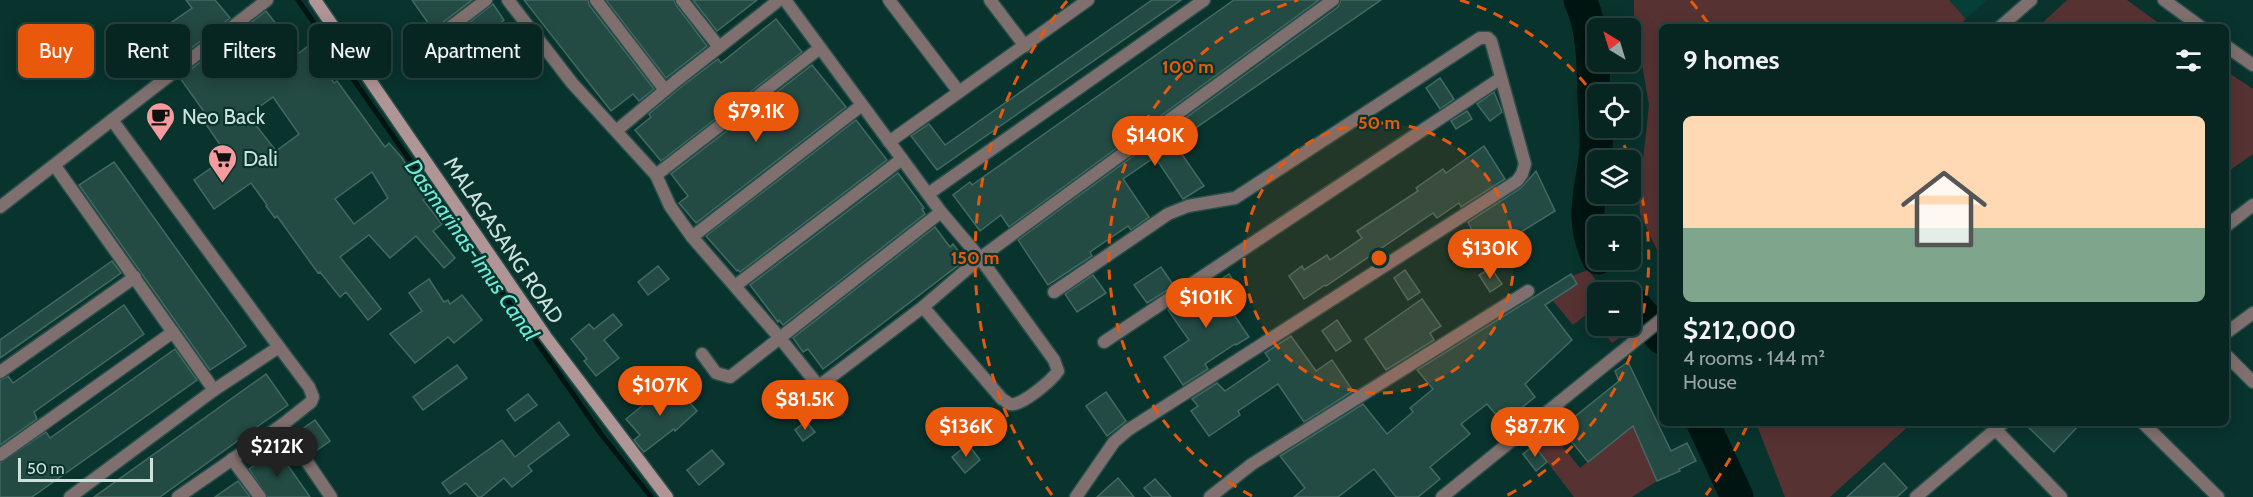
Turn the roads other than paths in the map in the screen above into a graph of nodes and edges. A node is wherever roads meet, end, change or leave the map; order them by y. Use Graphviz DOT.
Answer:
graph roads {
  1 [pos="267,0"];
  2 [pos="315,0"];
  3 [pos="486,0"];
  4 [pos="508,0"];
  5 [pos="596,0"];
  6 [pos="682,0"];
  7 [pos="779,0"];
  8 [pos="785,0"];
  9 [pos="889,0"];
  10 [pos="990,0"];
  11 [pos="1204,0"];
  12 [pos="1333,0"];
  13 [pos="2031,0"];
  14 [pos="2164,0"];
  15 [pos="1082,2"];
  16 [pos="454,24"];
  17 [pos="2003,24"];
  18 [pos="2196,24"];
  19 [pos="1025,46"];
  20 [pos="719,47"];
  21 [pos="820,48"];
  22 [pos="2229,48"];
  23 [pos="2253,65"];
  24 [pos="1501,78"];
  25 [pos="665,90"];
  26 [pos="959,92"];
  27 [pos="862,105"];
  28 [pos="112,120"];
  29 [pos="616,131"];
  30 [pos="889,142"];
  31 [pos="902,159"];
  32 [pos="55,166"];
  33 [pos="656,175"];
  34 [pos="928,194"];
  35 [pos="2253,205"];
  36 [pos="0,207"];
  37 [pos="941,212"];
  38 [pos="2229,224"];
  39 [pos="692,237"];
  40 [pos="980,258"];
  41 [pos="135,278"];
  42 [pos="735,286"];
  43 [pos="1528,291"];
  44 [pos="1054,292"];
  45 [pos="923,307"];
  46 [pos="2253,313"];
  47 [pos="1659,321"];
  48 [pos="2229,331"];
  49 [pos="172,332"];
  50 [pos="779,337"];
  51 [pos="1104,342"];
  52 [pos="279,347"];
  53 [pos="702,354"];
  54 [pos="2229,358"];
  55 [pos="0,372"];
  56 [pos="2253,382"];
  57 [pos="819,386"];
  58 [pos="214,390"];
  59 [pos="838,410"];
  60 [pos="282,424"];
  61 [pos="1999,426"];
  62 [pos="2146,426"];
  63 [pos="0,455"];
  64 [pos="232,459"];
  65 [pos="70,497"];
  66 [pos="178,497"];
  67 [pos="260,497"];
  68 [pos="331,497"];
  69 [pos="667,497"];
  70 [pos="1076,497"];
  71 [pos="1210,497"];
  72 [pos="1442,497"];
  73 [pos="1916,497"];
  74 [pos="2061,497"];
  75 [pos="2218,497"];
  1 -- 28 [label="street"];
  2 -- 69 [label="main road, MALAGASANG ROAD"];
  3 -- 16 [label="street"];
  4 -- 29 [label="street"];
  5 -- 25 [label="street"];
  6 -- 20 [label="street"];
  7 -- 20 [label="street"];
  8 -- 21 [label="street"];
  9 -- 26 [label="street"];
  10 -- 19 [label="street"];
  11 -- 34 [label="street"];
  12 -- 40 [label="street"];
  13 -- 17 [label="street"];
  14 -- 18 [label="street"];
  15 -- 19 [label="street"];
  19 -- 26 [label="street"];
  20 -- 25 [label="street"];
  21 -- 27 [label="street"];
  21 -- 33 [label="street"];
  22 -- 23 [label="street"];
  24 -- 44 [label="street"];
  24 -- 51 [label="street"];
  24 -- 70 [label="street"];
  25 -- 29 [label="street"];
  26 -- 30 [label="street"];
  27 -- 30 [label="street"];
  27 -- 39 [label="street"];
  28 -- 32 [label="street"];
  28 -- 52 [label="street"];
  29 -- 33 [label="street"];
  30 -- 31 [label="street"];
  31 -- 34 [label="street"];
  31 -- 42 [label="street"];
  32 -- 36 [label="street"];
  32 -- 41 [label="street"];
  33 -- 39 [label="street"];
  34 -- 37 [label="street"];
  35 -- 38 [label="street"];
  37 -- 40 [label="street"];
  37 -- 50 [label="street"];
  39 -- 42 [label="street"];
  40 -- 45 [label="street"];
  40 -- 45 [label="street"];
  41 -- 49 [label="street"];
  41 -- 55 [label="street"];
  42 -- 50 [label="street"];
  43 -- 71 [label="street"];
  45 -- 57 [label="street"];
  46 -- 48 [label="street"];
  47 -- 72 [label="street"];
  49 -- 58 [label="street"];
  49 -- 63 [label="street"];
  50 -- 53 [label="street"];
  50 -- 57 [label="street"];
  52 -- 58 [label="street"];
  52 -- 60 [label="street"];
  54 -- 56 [label="street"];
  57 -- 59 [label="street"];
  58 -- 65 [label="street"];
  60 -- 64 [label="street"];
  60 -- 68 [label="street"];
  61 -- 73 [label="street"];
  61 -- 74 [label="street"];
  62 -- 75 [label="street"];
  64 -- 66 [label="street"];
  64 -- 67 [label="street"];
}
